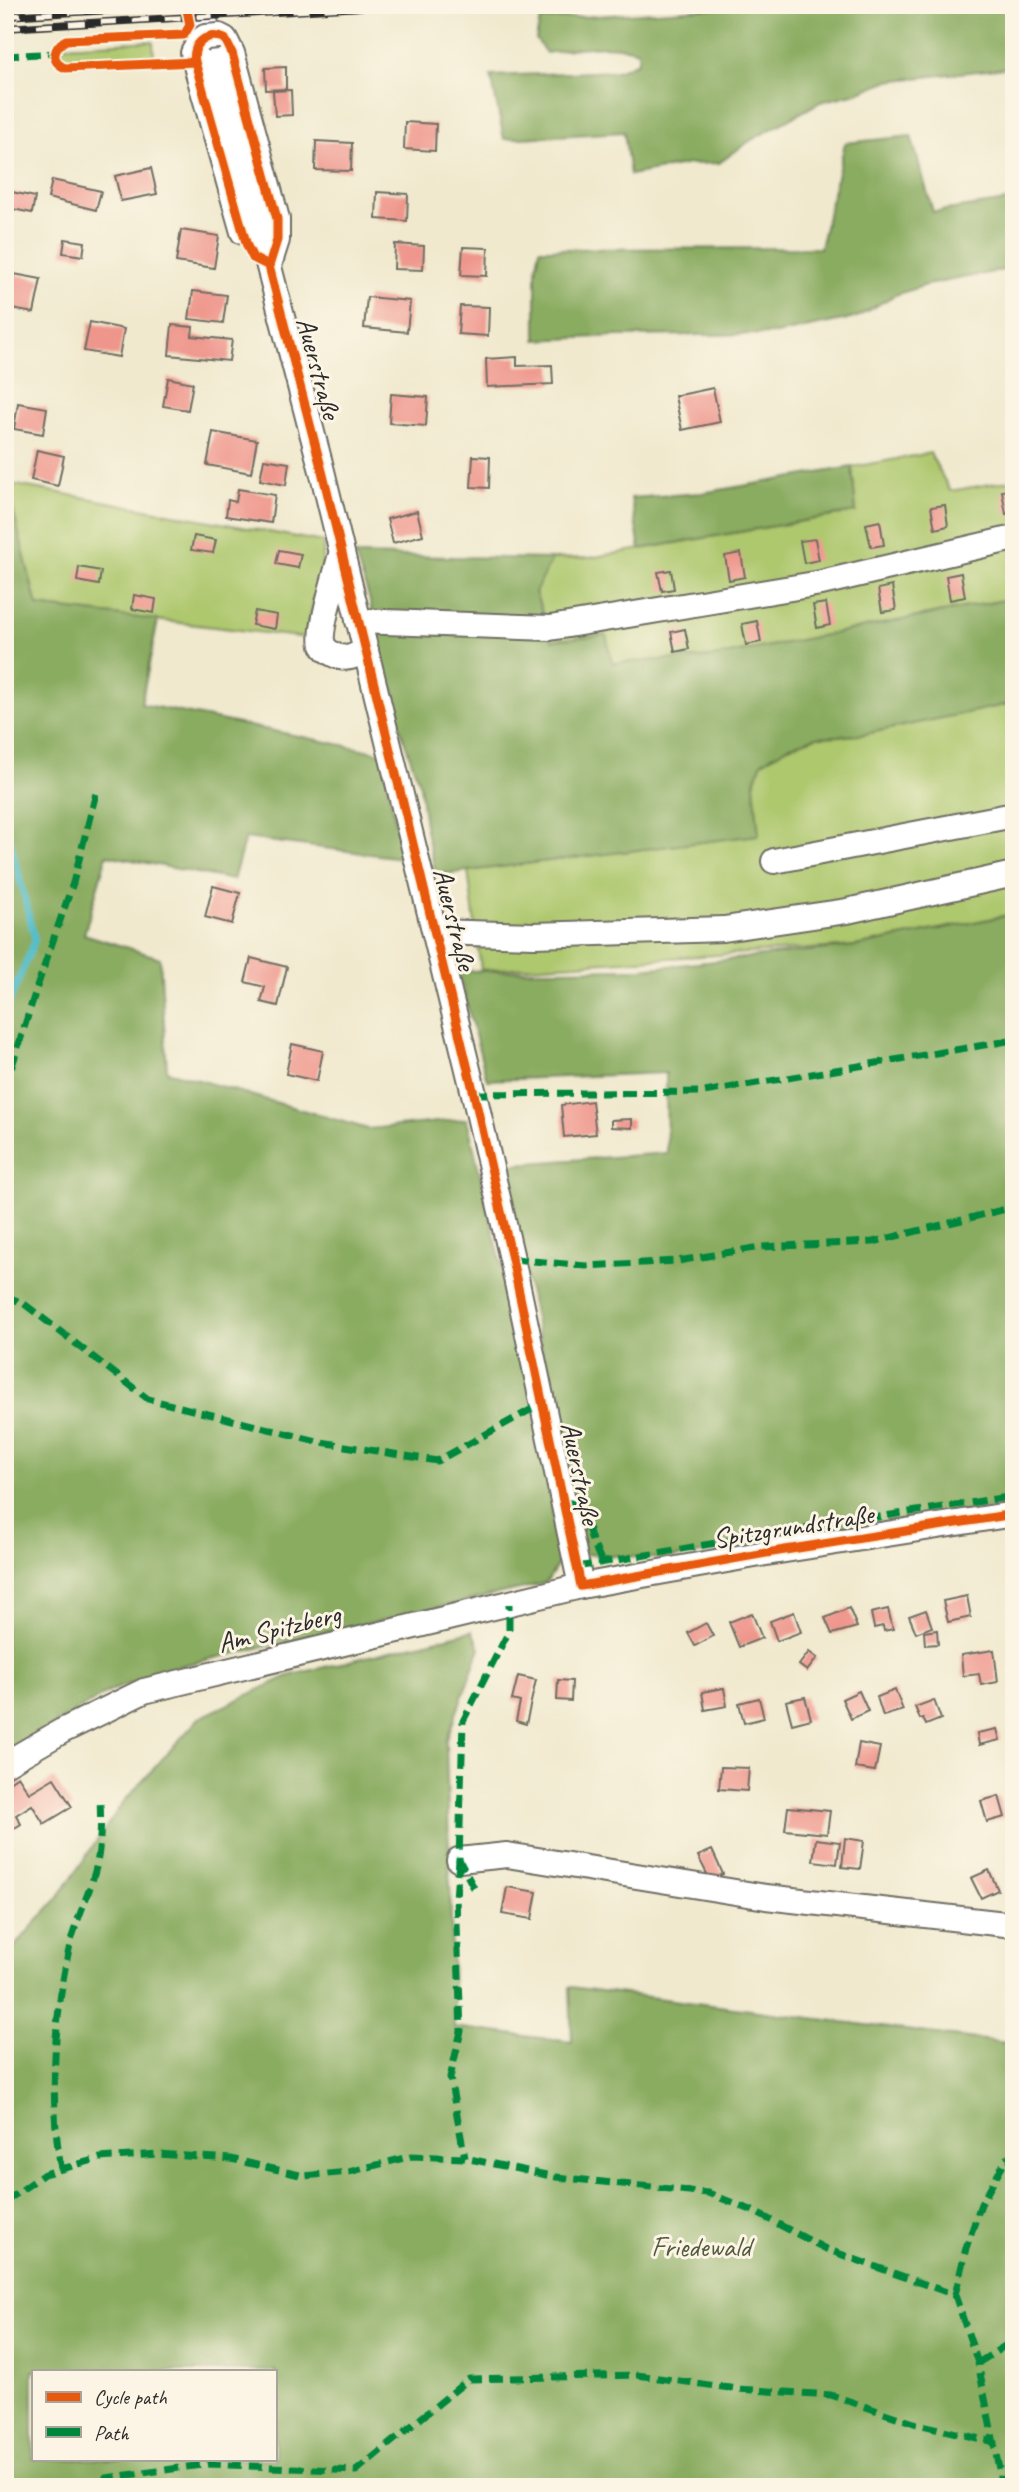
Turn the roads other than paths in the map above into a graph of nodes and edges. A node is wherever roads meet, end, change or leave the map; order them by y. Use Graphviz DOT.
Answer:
graph roads {
  1 [pos="201,5"];
  2 [pos="269,266"];
  3 [pos="1014,538"];
  4 [pos="341,552"];
  5 [pos="358,621"];
  6 [pos="366,650"];
  7 [pos="1014,815"];
  8 [pos="775,861"];
  9 [pos="1014,874"];
  10 [pos="435,933"];
  11 [pos="1014,1514"];
  12 [pos="581,1586"];
  13 [pos="5,1764"];
  14 [pos="459,1860"];
  15 [pos="1014,1924"];
  1 -- 2 [label="street, Auerstraße"];
  2 -- 2 [label="street"];
  2 -- 4 [label="street, Auerstraße"];
  3 -- 5 [label="street"];
  4 -- 5 [label="street, Auerstraße"];
  4 -- 6 [label="street"];
  5 -- 6 [label="street, Auerstraße"];
  6 -- 10 [label="street, Auerstraße"];
  7 -- 8 [label="street"];
  9 -- 10 [label="street"];
  10 -- 12 [label="street, Auerstraße"];
  11 -- 12 [label="street, Spitzgrundstraße"];
  12 -- 13 [label="street, Am Spitzberg"];
  14 -- 15 [label="street"];
}
